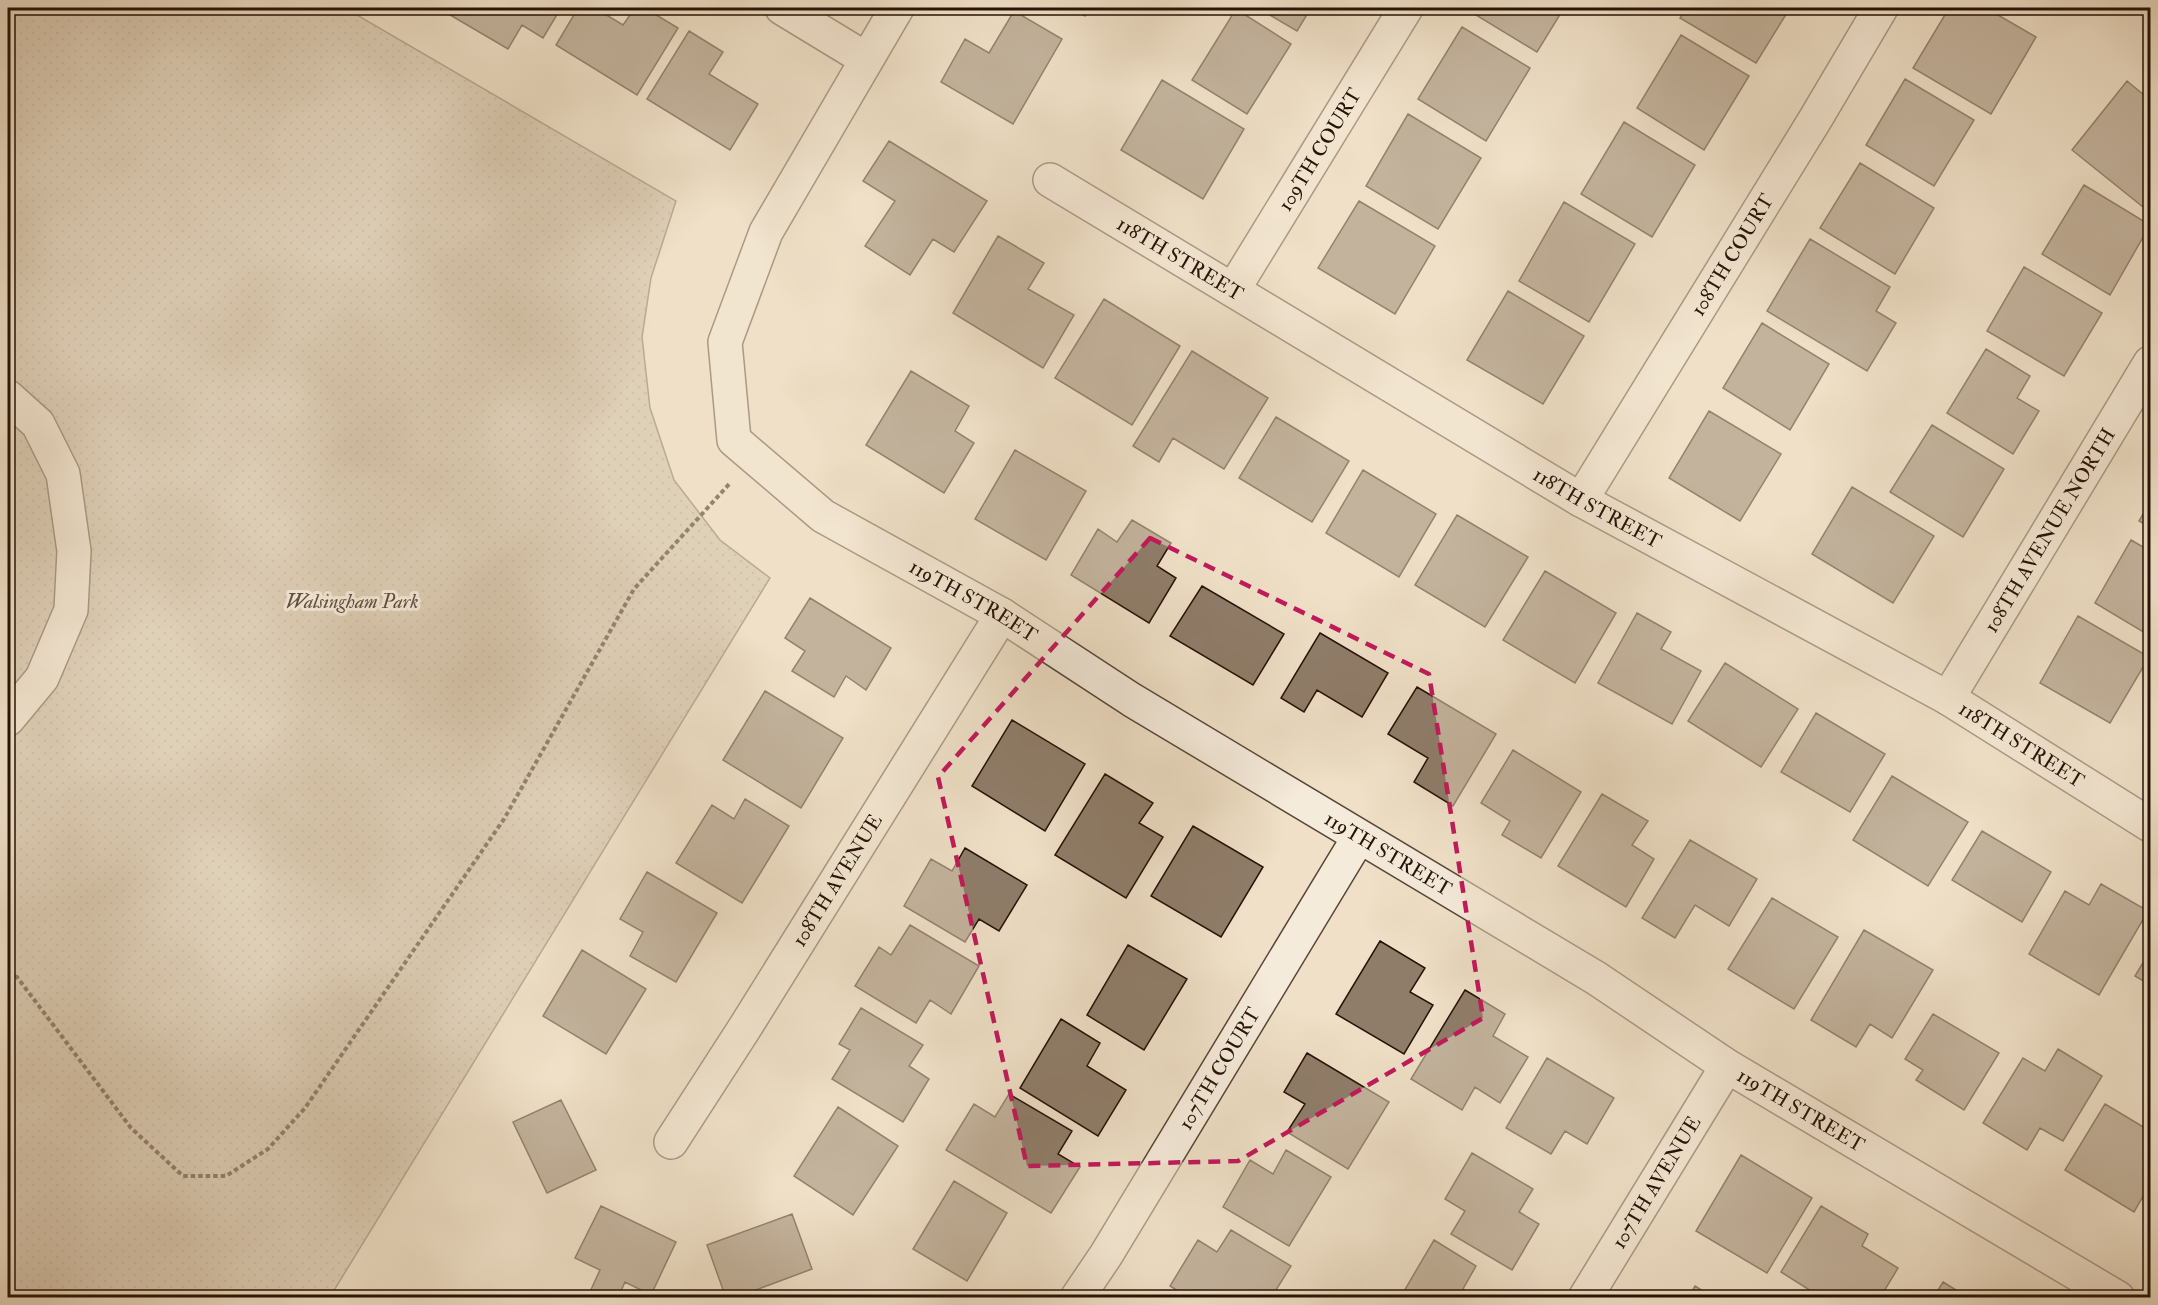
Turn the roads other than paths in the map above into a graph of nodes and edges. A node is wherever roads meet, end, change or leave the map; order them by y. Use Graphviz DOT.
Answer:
graph roads {
  1 [pos="782,8"];
  2 [pos="897,8"];
  3 [pos="1406,8"];
  4 [pos="1881,8"];
  5 [pos="866,59"];
  6 [pos="1050,180"];
  7 [pos="1233,290"];
  8 [pos="2151,363"];
  9 [pos="8,397"];
  10 [pos="1581,500"];
  11 [pos="1002,615"];
  12 [pos="1948,698"];
  13 [pos="8,719"];
  14 [pos="2151,825"];
  15 [pos="1359,837"];
  16 [pos="1727,1066"];
  17 [pos="671,1142"];
  18 [pos="2081,1288"];
  19 [pos="1077,1298"];
  20 [pos="1585,1298"];
  21 [pos="2118,1298"];
  1 -- 5 [label="street"];
  2 -- 5 [label="street"];
  3 -- 7 [label="street, 109TH COURT"];
  4 -- 10 [label="street, 108TH COURT"];
  5 -- 11 [label="street, 119TH STREET"];
  6 -- 7 [label="street, 118TH STREET"];
  7 -- 10 [label="street, 118TH STREET"];
  8 -- 12 [label="street, 108TH AVENUE NORTH"];
  9 -- 13 [label="street"];
  10 -- 12 [label="street, 118TH STREET"];
  11 -- 15 [label="street, 119TH STREET"];
  11 -- 17 [label="street, 108TH AVENUE"];
  12 -- 14 [label="street, 118TH STREET"];
  15 -- 16 [label="street, 119TH STREET"];
  15 -- 19 [label="street, 107TH COURT"];
  16 -- 18 [label="street, 119TH STREET"];
  16 -- 20 [label="street, 107TH AVENUE"];
  18 -- 21 [label="street, 119TH STREET"];
}
